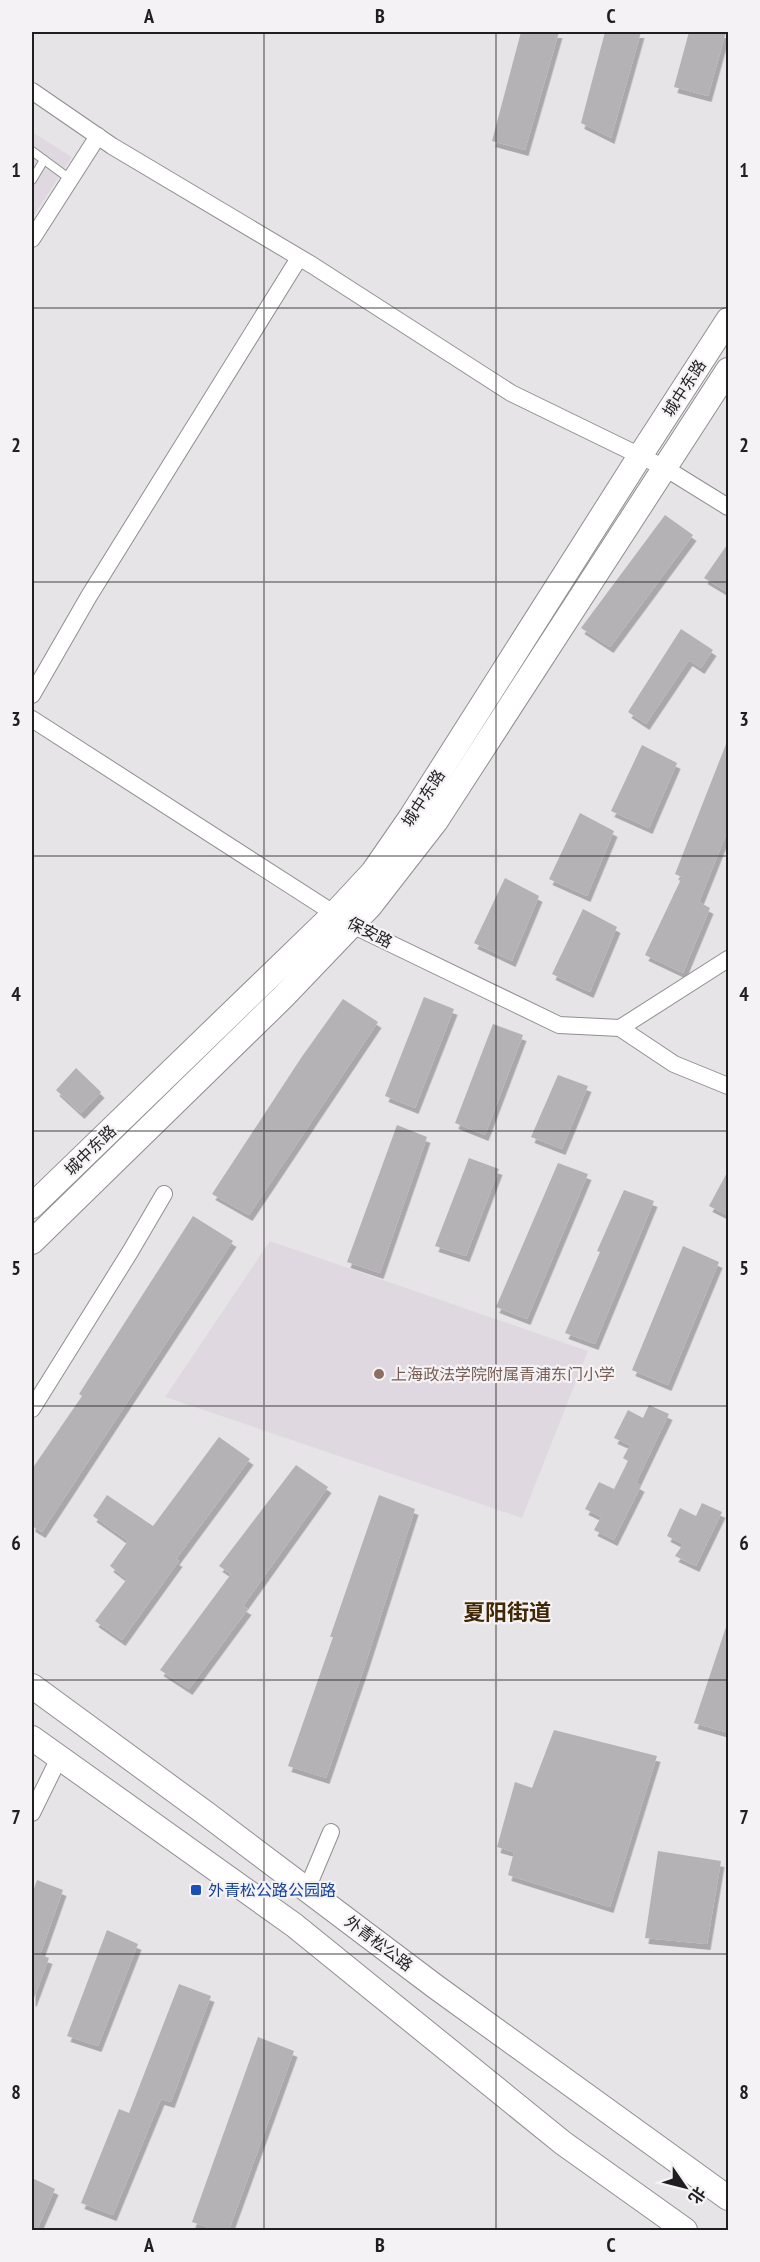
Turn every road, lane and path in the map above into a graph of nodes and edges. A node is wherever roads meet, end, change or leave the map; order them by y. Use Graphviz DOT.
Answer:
graph roads {
  1 [pos="32,91"];
  2 [pos="98,136"];
  3 [pos="32,151"];
  4 [pos="44,160"];
  5 [pos="70,179"];
  6 [pos="32,180"];
  7 [pos="32,239"];
  8 [pos="299,258"];
  9 [pos="729,320"];
  10 [pos="729,370"];
  11 [pos="640,456"];
  12 [pos="665,468"];
  13 [pos="729,507"];
  14 [pos="32,695"];
  15 [pos="32,719"];
  16 [pos="344,919"];
  17 [pos="729,959"];
  18 [pos="620,1028"];
  19 [pos="729,1086"];
  20 [pos="164,1194"];
  21 [pos="32,1206"];
  22 [pos="32,1242"];
  23 [pos="32,1409"];
  24 [pos="32,1686"];
  25 [pos="32,1738"];
  26 [pos="59,1758"];
  27 [pos="32,1813"];
  28 [pos="331,1832"];
  29 [pos="307,1889"];
  30 [pos="729,2198"];
  31 [pos="685,2230"];
  1 -- 2 [label="street"];
  2 -- 5 [label="street"];
  2 -- 8 [label="street"];
  3 -- 4 [label="lane"];
  4 -- 5 [label="lane"];
  4 -- 6 [label="lane"];
  5 -- 7 [label="street"];
  8 -- 11 [label="street"];
  8 -- 14 [label="street"];
  9 -- 11 [label="main road, 城中东路"];
  10 -- 12 [label="main road, 城中东路"];
  11 -- 12 [label="street"];
  11 -- 16 [label="main road, 城中东路"];
  12 -- 13 [label="street"];
  12 -- 16 [label="main road, 城中东路"];
  15 -- 16 [label="street, 保安路"];
  16 -- 18 [label="street, 保安路"];
  16 -- 21 [label="main road, 城中东路"];
  16 -- 22 [label="main road, 城中东路"];
  17 -- 18 [label="street"];
  18 -- 19 [label="street"];
  20 -- 23 [label="street"];
  24 -- 29 [label="main road, 外青松公路"];
  25 -- 26 [label="main road"];
  26 -- 27 [label="street"];
  26 -- 31 [label="main road"];
  28 -- 29 [label="street"];
  29 -- 30 [label="main road, 外青松公路"];
}
